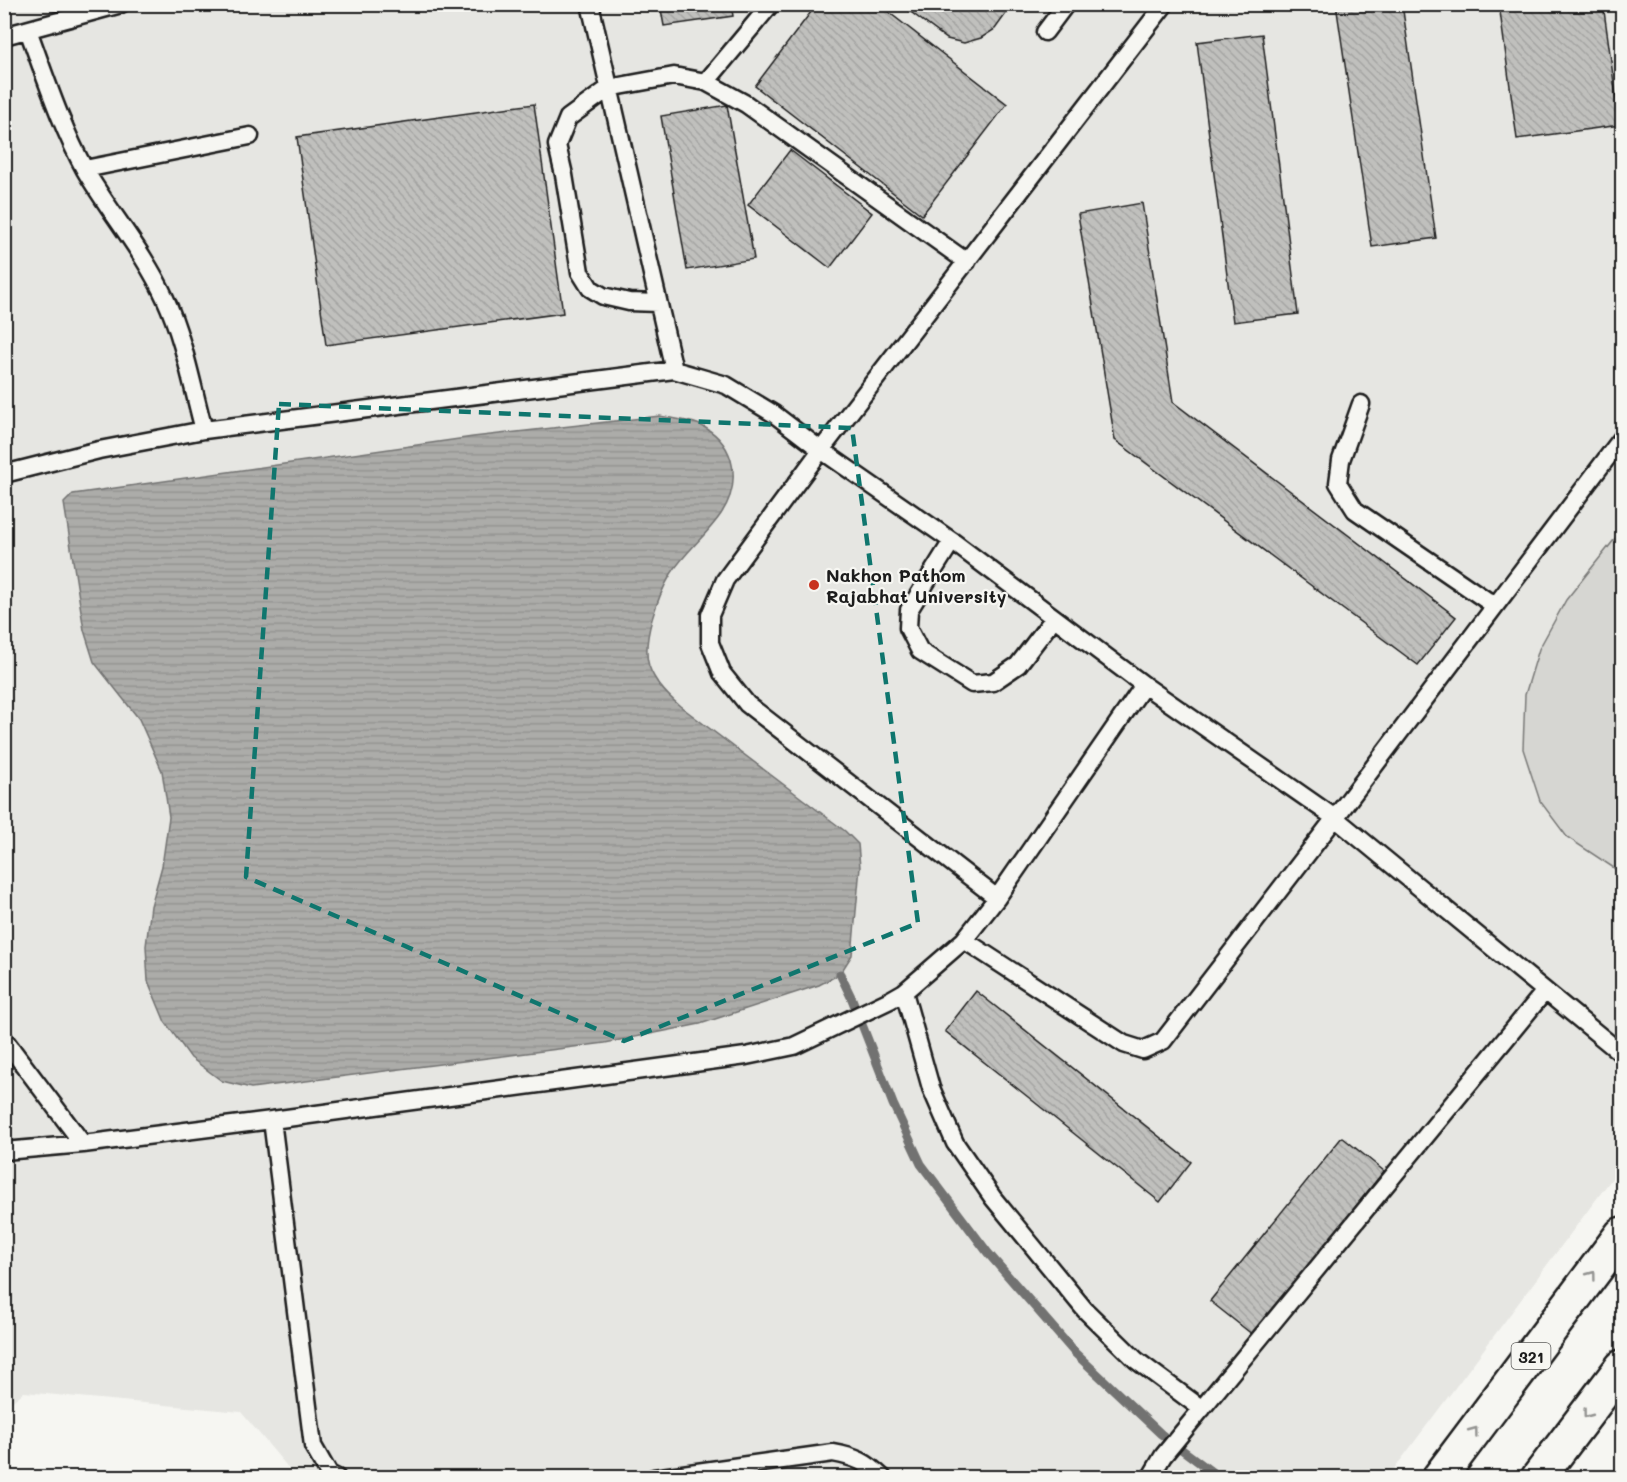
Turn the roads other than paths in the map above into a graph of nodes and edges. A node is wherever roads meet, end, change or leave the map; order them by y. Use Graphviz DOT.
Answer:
graph roads {
  1 [pos="121,4"];
  2 [pos="590,4"];
  3 [pos="771,4"];
  4 [pos="1066,4"];
  5 [pos="1165,4"];
  6 [pos="28,30"];
  7 [pos="1045,32"];
  8 [pos="4,36"];
  9 [pos="706,82"];
  10 [pos="609,88"];
  11 [pos="250,136"];
  12 [pos="85,169"];
  13 [pos="967,262"];
  14 [pos="658,303"];
  15 [pos="674,370"];
  16 [pos="1361,404"];
  17 [pos="204,430"];
  18 [pos="1623,438"];
  19 [pos="821,450"];
  20 [pos="4,474"];
  21 [pos="952,541"];
  22 [pos="1495,606"];
  23 [pos="1054,618"];
  24 [pos="1144,685"];
  25 [pos="1335,818"];
  26 [pos="997,898"];
  27 [pos="964,940"];
  28 [pos="1545,991"];
  29 [pos="897,996"];
  30 [pos="4,1040"];
  31 [pos="1623,1054"];
  32 [pos="272,1120"];
  33 [pos="83,1144"];
  34 [pos="4,1151"];
  35 [pos="1623,1234"];
  36 [pos="1623,1367"];
  37 [pos="1198,1414"];
  38 [pos="708,1474"];
  39 [pos="337,1478"];
  40 [pos="654,1478"];
  41 [pos="883,1478"];
  42 [pos="1150,1478"];
  43 [pos="1439,1478"];
  44 [pos="1538,1478"];
  1 -- 6 [label="lane"];
  2 -- 10 [label="lane"];
  3 -- 9 [label="lane"];
  4 -- 7 [label="lane"];
  5 -- 13 [label="lane"];
  6 -- 8 [label="lane"];
  6 -- 12 [label="lane"];
  9 -- 10 [label="lane"];
  9 -- 13 [label="lane"];
  10 -- 14 [label="lane"];
  10 -- 14 [label="lane"];
  11 -- 12 [label="lane"];
  12 -- 17 [label="lane"];
  13 -- 19 [label="lane"];
  14 -- 15 [label="lane"];
  15 -- 17 [label="lane"];
  15 -- 19 [label="lane"];
  16 -- 22 [label="lane"];
  17 -- 20 [label="lane"];
  18 -- 22 [label="lane"];
  19 -- 21 [label="lane"];
  19 -- 26 [label="lane"];
  21 -- 23 [label="lane"];
  21 -- 23 [label="lane"];
  22 -- 25 [label="lane"];
  23 -- 24 [label="lane"];
  24 -- 25 [label="lane"];
  24 -- 26 [label="lane"];
  25 -- 27 [label="lane"];
  25 -- 28 [label="lane"];
  26 -- 27 [label="lane"];
  27 -- 29 [label="lane"];
  28 -- 31 [label="lane"];
  28 -- 37 [label="lane"];
  29 -- 32 [label="lane"];
  29 -- 37 [label="lane"];
  30 -- 33 [label="lane"];
  32 -- 33 [label="lane"];
  32 -- 39 [label="lane"];
  33 -- 34 [label="lane"];
  43 -- 35 [label="highway, 321, one-way"];
  36 -- 44 [label="highway, one-way"];
  37 -- 42 [label="lane"];
  38 -- 40 [label="lane"];
  38 -- 41 [label="lane"];
}
